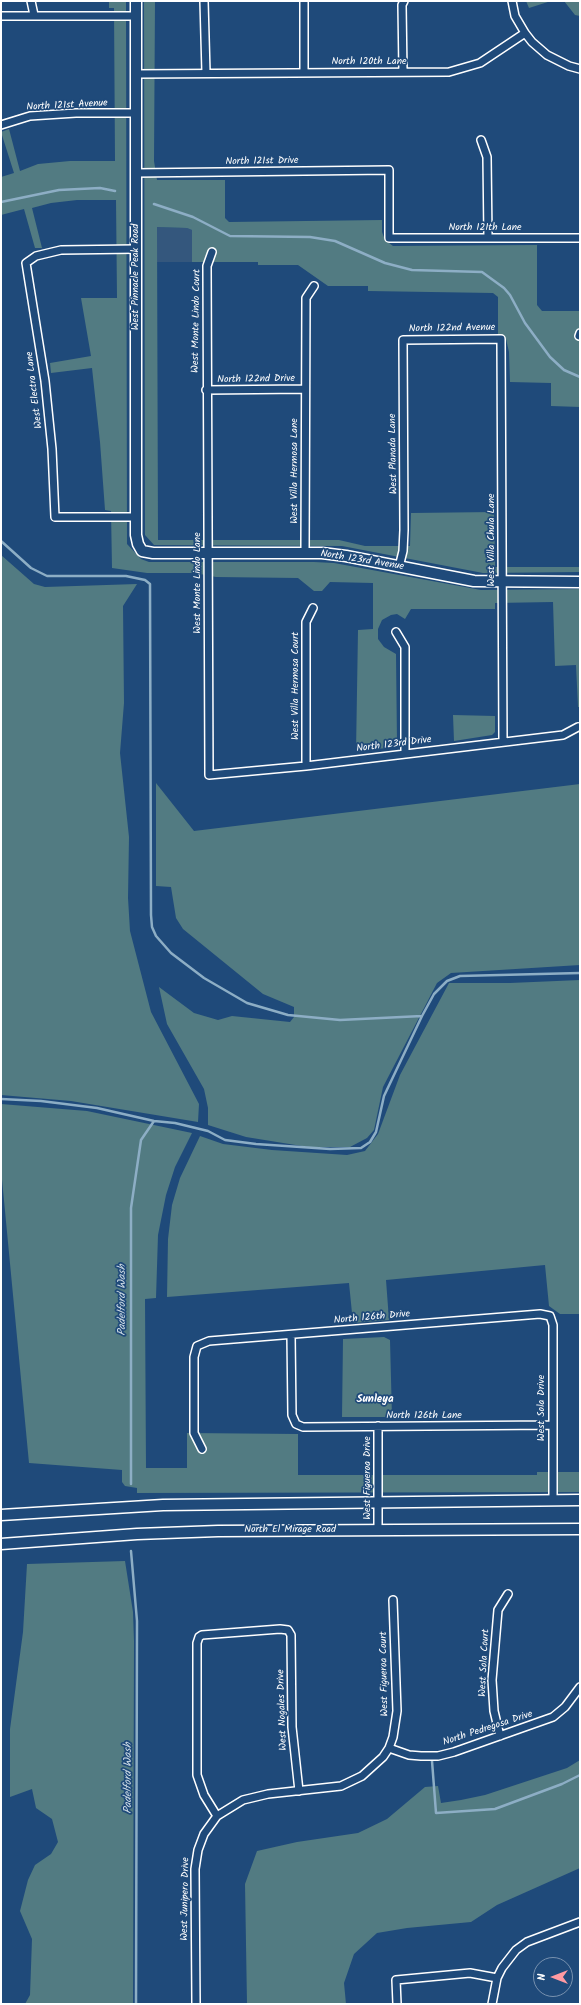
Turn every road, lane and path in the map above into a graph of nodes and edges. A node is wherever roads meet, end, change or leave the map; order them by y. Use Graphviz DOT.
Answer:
graph roads {
  1 [pos="31,1"];
  2 [pos="136,1"];
  3 [pos="204,1"];
  4 [pos="304,1"];
  5 [pos="404,1"];
  6 [pos="512,1"];
  7 [pos="34,15"];
  8 [pos="1,16"];
  9 [pos="136,16"];
  10 [pos="524,33"];
  11 [pos="580,69"];
  12 [pos="304,72"];
  13 [pos="403,72"];
  14 [pos="206,73"];
  15 [pos="136,74"];
  16 [pos="136,113"];
  17 [pos="1,125"];
  18 [pos="481,140"];
  19 [pos="136,173"];
  20 [pos="389,238"];
  21 [pos="488,238"];
  22 [pos="580,238"];
  23 [pos="136,249"];
  24 [pos="212,252"];
  25 [pos="314,286"];
  26 [pos="501,339"];
  27 [pos="403,340"];
  28 [pos="305,389"];
  29 [pos="206,390"];
  30 [pos="136,517"];
  31 [pos="142,551"];
  32 [pos="305,553"];
  33 [pos="207,554"];
  34 [pos="399,567"];
  35 [pos="503,582"];
  36 [pos="580,582"];
  37 [pos="313,608"];
  38 [pos="396,632"];
  39 [pos="578,727"];
  40 [pos="503,742"];
  41 [pos="405,754"];
  42 [pos="306,766"];
  43 [pos="209,775"];
  44 [pos="550,1316"];
  45 [pos="291,1335"];
  46 [pos="552,1425"];
  47 [pos="378,1426"];
  48 [pos="202,1449"];
  49 [pos="553,1500"];
  50 [pos="580,1500"];
  51 [pos="378,1502"];
  52 [pos="1,1515"];
  53 [pos="580,1529"];
  54 [pos="378,1530"];
  55 [pos="1,1544"];
  56 [pos="508,1594"];
  57 [pos="393,1600"];
  58 [pos="580,1687"];
  59 [pos="500,1736"];
  60 [pos="389,1748"];
  61 [pos="299,1791"];
  62 [pos="217,1816"];
  63 [pos="580,1922"];
  64 [pos="497,1978"];
  65 [pos="196,2004"];
  66 [pos="397,2004"];
  67 [pos="492,2004"];
  1 -- 7 [label="street"];
  2 -- 9 [label="main road, West Pinnacle Peak Road"];
  3 -- 14 [label="street"];
  4 -- 12 [label="street"];
  5 -- 13 [label="street"];
  6 -- 10 [label="street"];
  7 -- 8 [label="street"];
  7 -- 9 [label="street"];
  9 -- 15 [label="main road, West Pinnacle Peak Road"];
  10 -- 11 [label="street"];
  10 -- 13 [label="street, North 120th Lane"];
  12 -- 13 [label="street, North 120th Lane"];
  12 -- 14 [label="street, North 120th Lane"];
  14 -- 15 [label="street, North 120th Lane"];
  15 -- 16 [label="main road, West Pinnacle Peak Road"];
  16 -- 17 [label="street, North 121st Avenue"];
  16 -- 19 [label="main road, West Pinnacle Peak Road"];
  18 -- 21 [label="street"];
  19 -- 20 [label="street, North 121st Drive"];
  19 -- 23 [label="main road, West Pinnacle Peak Road"];
  20 -- 21 [label="street, North 121th Lane"];
  21 -- 22 [label="street, North 121th Lane"];
  23 -- 30 [label="main road, West Pinnacle Peak Road"];
  23 -- 30 [label="street, West Electra Lane"];
  24 -- 29 [label="street, West Monte Lindo Court"];
  25 -- 28 [label="street"];
  26 -- 27 [label="street, North 122nd Avenue"];
  26 -- 35 [label="street, West Villa Chula Lane"];
  27 -- 34 [label="street, West Planada Lane"];
  28 -- 29 [label="street, North 122nd Drive"];
  28 -- 32 [label="street, West Villa Hermosa Lane"];
  29 -- 33 [label="street, West Monte Lindo Lane"];
  30 -- 31 [label="main road, West Pinnacle Peak Road"];
  31 -- 33 [label="main road, North 123rd Avenue"];
  32 -- 33 [label="main road, North 123rd Avenue"];
  32 -- 34 [label="main road, North 123rd Avenue"];
  33 -- 43 [label="street, West Monte Lindo Lane"];
  34 -- 35 [label="main road, North 123rd Avenue"];
  35 -- 36 [label="main road, North 123rd Avenue"];
  35 -- 40 [label="street, West Villa Chula Lane"];
  37 -- 42 [label="street, West Villa Hermosa Court"];
  38 -- 41 [label="street"];
  39 -- 40 [label="street, North 123rd Drive"];
  40 -- 41 [label="street, North 123rd Drive"];
  41 -- 42 [label="street, North 123rd Drive"];
  42 -- 43 [label="street, North 123rd Drive"];
  44 -- 45 [label="street, North 126th Drive"];
  44 -- 46 [label="street, West Sola Drive"];
  45 -- 47 [label="street, North 126th Lane"];
  45 -- 48 [label="street, North 126th Drive"];
  46 -- 47 [label="street, North 126th Lane"];
  46 -- 49 [label="street, West Sola Drive"];
  47 -- 51 [label="street, West Figueroa Drive"];
  49 -- 50 [label="main road"];
  49 -- 51 [label="main road"];
  51 -- 52 [label="main road"];
  51 -- 54 [label="street, West Figueroa Drive"];
  53 -- 54 [label="main road, North El Mirage Road"];
  54 -- 55 [label="main road, North El Mirage Road"];
  56 -- 59 [label="street, West Sola Court"];
  57 -- 60 [label="street, West Figueroa Court"];
  58 -- 59 [label="street, North Pedregosa Drive"];
  59 -- 60 [label="street, North Pedregosa Drive"];
  60 -- 61 [label="street"];
  61 -- 62 [label="street"];
  61 -- 62 [label="street, West Nogales Drive"];
  62 -- 65 [label="street, West Junipero Drive"];
  63 -- 64 [label="street"];
  64 -- 66 [label="street"];
  64 -- 67 [label="street"];
}
